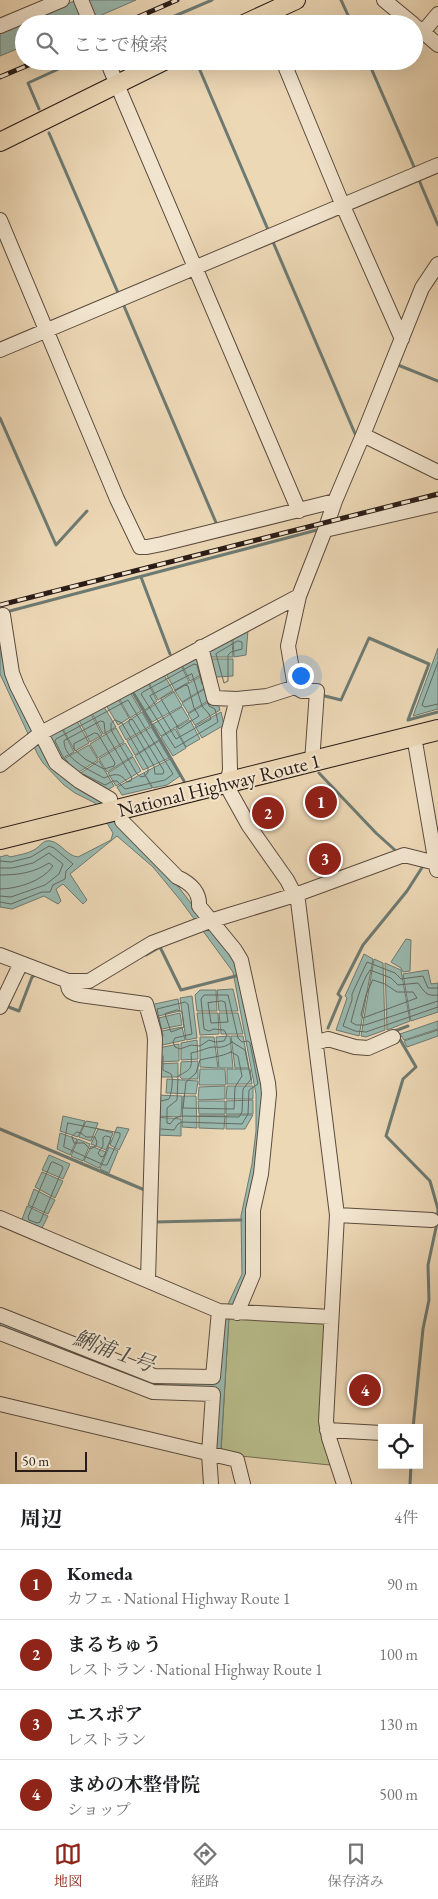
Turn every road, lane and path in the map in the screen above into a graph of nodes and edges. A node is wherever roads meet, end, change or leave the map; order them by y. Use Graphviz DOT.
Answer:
graph roads {
  1 [pos="62,0"];
  2 [pos="81,0"];
  3 [pos="296,0"];
  4 [pos="384,0"];
  5 [pos="438,14"];
  6 [pos="26,15"];
  7 [pos="87,15"];
  8 [pos="272,15"];
  9 [pos="402,15"];
  10 [pos="15,20"];
  11 [pos="423,23"];
  12 [pos="0,26"];
  13 [pos="423,32"];
  14 [pos="438,45"];
  15 [pos="111,70"];
  16 [pos="144,70"];
  17 [pos="287,70"];
  18 [pos="116,83"];
  19 [pos="0,142"];
  20 [pos="438,165"];
  21 [pos="343,206"];
  22 [pos="0,220"];
  23 [pos="438,264"];
  24 [pos="196,267"];
  25 [pos="433,277"];
  26 [pos="47,330"];
  27 [pos="402,339"];
  28 [pos="0,350"];
  29 [pos="363,435"];
  30 [pos="438,472"];
  31 [pos="334,501"];
  32 [pos="438,504"];
  33 [pos="299,511"];
  34 [pos="326,530"];
  35 [pos="299,596"];
  36 [pos="3,615"];
  37 [pos="202,646"];
  38 [pos="295,687"];
  39 [pos="237,699"];
  40 [pos="438,730"];
  41 [pos="41,733"];
  42 [pos="414,736"];
  43 [pos="312,762"];
  44 [pos="0,765"];
  45 [pos="228,783"];
  46 [pos="111,812"];
  47 [pos="0,839"];
  48 [pos="437,868"];
  49 [pos="295,895"];
  50 [pos="210,921"];
  51 [pos="0,955"];
  52 [pos="21,963"];
  53 [pos="68,981"];
  54 [pos="0,1007"];
  55 [pos="394,1037"];
  56 [pos="316,1043"];
  57 [pos="337,1215"];
  58 [pos="0,1218"];
  59 [pos="432,1220"];
  60 [pos="148,1280"];
  61 [pos="219,1311"];
  62 [pos="237,1313"];
  63 [pos="0,1315"];
  64 [pos="331,1317"];
  65 [pos="0,1333"];
  66 [pos="0,1404"];
  67 [pos="327,1430"];
  68 [pos="378,1434"];
  69 [pos="210,1454"];
  70 [pos="211,1484"];
  71 [pos="243,1484"];
  72 [pos="344,1484"];
  1 -- 6 [label="street"];
  2 -- 7 [label="street"];
  3 -- 8 [label="main road"];
  4 -- 9 [label="street"];
  5 -- 11 [label="street"];
  10 -- 12 [label="street"];
  13 -- 14 [label="street"];
  15 -- 18 [label="street"];
  16 -- 18 [label="main road"];
  17 -- 21 [label="street"];
  18 -- 19 [label="main road"];
  18 -- 24 [label="street"];
  20 -- 21 [label="street"];
  21 -- 24 [label="street"];
  21 -- 27 [label="street"];
  22 -- 26 [label="street"];
  23 -- 25 [label="street"];
  24 -- 26 [label="street"];
  24 -- 33 [label="street"];
  25 -- 27 [label="street"];
  26 -- 28 [label="street"];
  26 -- 33 [label="street"];
  27 -- 29 [label="street"];
  29 -- 30 [label="street"];
  29 -- 31 [label="street"];
  31 -- 33 [label="street"];
  31 -- 34 [label="street"];
  32 -- 34 [label="street"];
  34 -- 35 [label="street"];
  35 -- 37 [label="street"];
  35 -- 38 [label="street"];
  36 -- 41 [label="street"];
  37 -- 39 [label="street"];
  37 -- 41 [label="street"];
  38 -- 39 [label="street"];
  38 -- 43 [label="street"];
  39 -- 45 [label="street"];
  40 -- 42 [label="highway, National Highway Route 1"];
  41 -- 44 [label="street"];
  41 -- 46 [label="street"];
  42 -- 43 [label="highway, National Highway Route 1"];
  42 -- 48 [label="street"];
  43 -- 45 [label="highway, National Highway Route 1"];
  45 -- 46 [label="highway, National Highway Route 1"];
  45 -- 49 [label="street"];
  46 -- 47 [label="highway, National Highway Route 1"];
  46 -- 50 [label="street"];
  48 -- 49 [label="street"];
  49 -- 50 [label="street"];
  49 -- 56 [label="street"];
  50 -- 53 [label="street"];
  50 -- 62 [label="street"];
  51 -- 52 [label="street"];
  52 -- 53 [label="street"];
  52 -- 54 [label="street"];
  53 -- 60 [label="street"];
  55 -- 56 [label="street"];
  56 -- 57 [label="street"];
  57 -- 59 [label="street"];
  57 -- 64 [label="street"];
  58 -- 60 [label="street"];
  60 -- 61 [label="street"];
  61 -- 62 [label="street"];
  61 -- 63 [label="street"];
  62 -- 64 [label="street"];
  64 -- 67 [label="street"];
  65 -- 69 [label="street"];
  66 -- 69 [label="street"];
  67 -- 68 [label="street"];
  67 -- 72 [label="street"];
  69 -- 70 [label="street"];
  69 -- 71 [label="street"];
}
